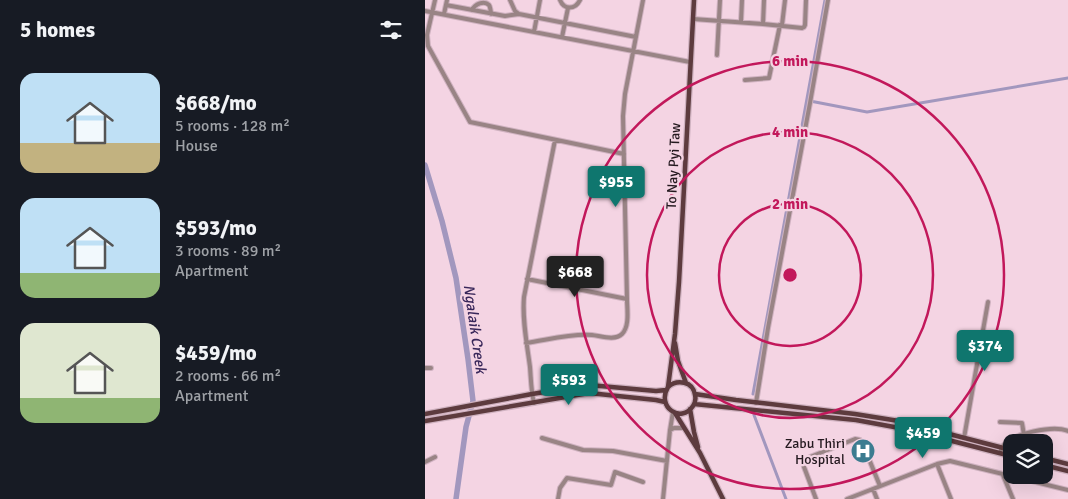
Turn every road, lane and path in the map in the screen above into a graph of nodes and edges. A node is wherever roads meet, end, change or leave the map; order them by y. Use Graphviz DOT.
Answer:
graph roads {
  1 [pos="435,0"];
  2 [pos="540,0"];
  3 [pos="560,0"];
  4 [pos="580,0"];
  5 [pos="643,0"];
  6 [pos="694,0"];
  7 [pos="720,0"];
  8 [pos="742,0"];
  9 [pos="764,0"];
  10 [pos="785,0"];
  11 [pos="806,0"];
  12 [pos="828,0"];
  13 [pos="446,2"];
  14 [pos="510,2"];
  15 [pos="568,8"];
  16 [pos="472,10"];
  17 [pos="425,11"];
  18 [pos="433,12"];
  19 [pos="444,14"];
  20 [pos="491,14"];
  21 [pos="519,14"];
  22 [pos="505,16"];
  23 [pos="536,18"];
  24 [pos="693,19"];
  25 [pos="719,20"];
  26 [pos="741,22"];
  27 [pos="565,23"];
  28 [pos="763,24"];
  29 [pos="781,25"];
  30 [pos="534,32"];
  31 [pos="562,37"];
  32 [pos="637,38"];
  33 [pos="634,51"];
  34 [pos="717,55"];
  35 [pos="690,62"];
  36 [pos="745,80"];
  37 [pos="555,140"];
  38 [pos="624,154"];
  39 [pos="527,279"];
  40 [pos="627,299"];
  41 [pos="988,302"];
  42 [pos="675,334"];
  43 [pos="527,343"];
  44 [pos="425,368"];
  45 [pos="431,368"];
  46 [pos="686,383"];
  47 [pos="667,389"];
  48 [pos="555,390"];
  49 [pos="531,394"];
  50 [pos="695,394"];
  51 [pos="557,399"];
  52 [pos="665,402"];
  53 [pos="756,402"];
  54 [pos="534,403"];
  55 [pos="694,404"];
  56 [pos="690,409"];
  57 [pos="674,412"];
  58 [pos="425,414"];
  59 [pos="425,421"];
  60 [pos="1000,422"];
  61 [pos="684,428"];
  62 [pos="670,430"];
  63 [pos="1068,430"];
  64 [pos="1024,434"];
  65 [pos="1027,434"];
  66 [pos="542,438"];
  67 [pos="964,438"];
  68 [pos="1002,447"];
  69 [pos="700,453"];
  70 [pos="1000,453"];
  71 [pos="1003,454"];
  72 [pos="435,457"];
  73 [pos="1053,460"];
  74 [pos="667,461"];
  75 [pos="425,462"];
  76 [pos="937,464"];
  77 [pos="1068,464"];
  78 [pos="1053,467"];
  79 [pos="1068,471"];
  80 [pos="1003,474"];
  81 [pos="643,482"];
  82 [pos="1007,484"];
  83 [pos="1044,484"];
  84 [pos="880,486"];
  85 [pos="873,488"];
  86 [pos="1068,490"];
  87 [pos="558,499"];
  88 [pos="663,499"];
  89 [pos="723,499"];
  90 [pos="816,499"];
  91 [pos="847,499"];
  92 [pos="877,499"];
  93 [pos="951,499"];
  94 [pos="1013,499"];
  1 -- 18 [label="street"];
  2 -- 23 [label="street"];
  3 -- 15 [label="street"];
  4 -- 15 [label="street"];
  5 -- 32 [label="street"];
  6 -- 24 [label="main road, To Nay Pyi Taw"];
  7 -- 25 [label="street"];
  8 -- 26 [label="street"];
  9 -- 28 [label="street"];
  10 -- 29 [label="street"];
  11 -- 29 [label="street"];
  12 -- 53 [label="street"];
  13 -- 16 [label="street"];
  13 -- 19 [label="street"];
  14 -- 21 [label="street"];
  14 -- 22 [label="street"];
  15 -- 27 [label="street"];
  16 -- 20 [label="street"];
  16 -- 20 [label="street"];
  17 -- 18 [label="street"];
  18 -- 19 [label="street"];
  18 -- 37 [label="street"];
  19 -- 30 [label="street"];
  20 -- 22 [label="street"];
  21 -- 22 [label="street"];
  21 -- 23 [label="street"];
  23 -- 27 [label="street"];
  23 -- 30 [label="street"];
  24 -- 25 [label="street"];
  24 -- 35 [label="main road, To Nay Pyi Taw"];
  25 -- 26 [label="street"];
  25 -- 34 [label="street"];
  26 -- 28 [label="street"];
  27 -- 31 [label="street"];
  27 -- 32 [label="street"];
  28 -- 29 [label="street"];
  29 -- 36 [label="street"];
  30 -- 31 [label="street"];
  31 -- 33 [label="street"];
  32 -- 33 [label="street"];
  33 -- 35 [label="street"];
  33 -- 38 [label="street"];
  35 -- 42 [label="main road, To Nay Pyi Taw"];
  37 -- 38 [label="street"];
  37 -- 39 [label="street"];
  38 -- 40 [label="street"];
  39 -- 40 [label="street"];
  39 -- 43 [label="street"];
  40 -- 43 [label="street"];
  41 -- 67 [label="street"];
  42 -- 46 [label="main road"];
  42 -- 47 [label="main road"];
  43 -- 49 [label="street"];
  44 -- 45 [label="street"];
  46 -- 47 [label="main road"];
  46 -- 50 [label="main road"];
  47 -- 48 [label="main road"];
  47 -- 52 [label="main road"];
  48 -- 49 [label="main road"];
  48 -- 51 [label="street"];
  49 -- 54 [label="street"];
  49 -- 58 [label="main road"];
  50 -- 53 [label="main road"];
  50 -- 55 [label="main road"];
  51 -- 52 [label="main road"];
  51 -- 54 [label="main road"];
  52 -- 57 [label="main road"];
  53 -- 67 [label="main road"];
  54 -- 59 [label="main road"];
  55 -- 56 [label="main road"];
  55 -- 70 [label="main road"];
  56 -- 57 [label="main road"];
  56 -- 69 [label="main road"];
  57 -- 61 [label="main road"];
  57 -- 62 [label="street"];
  60 -- 64 [label="street"];
  61 -- 62 [label="street"];
  61 -- 69 [label="main road"];
  62 -- 74 [label="street"];
  63 -- 65 [label="street"];
  66 -- 74 [label="street"];
  67 -- 68 [label="main road"];
  68 -- 70 [label="street"];
  69 -- 89 [label="main road"];
  70 -- 71 [label="main road"];
  72 -- 75 [label="street"];
  73 -- 77 [label="main road"];
  74 -- 88 [label="street"];
  76 -- 80 [label="street"];
  76 -- 84 [label="street"];
  76 -- 93 [label="street"];
  78 -- 79 [label="main road"];
  81 -- 87 [label="street"];
  82 -- 94 [label="street"];
  83 -- 86 [label="street"];
  84 -- 85 [label="street"];
  84 -- 90 [label="street"];
  85 -- 91 [label="street"];
  85 -- 92 [label="street"];
}
